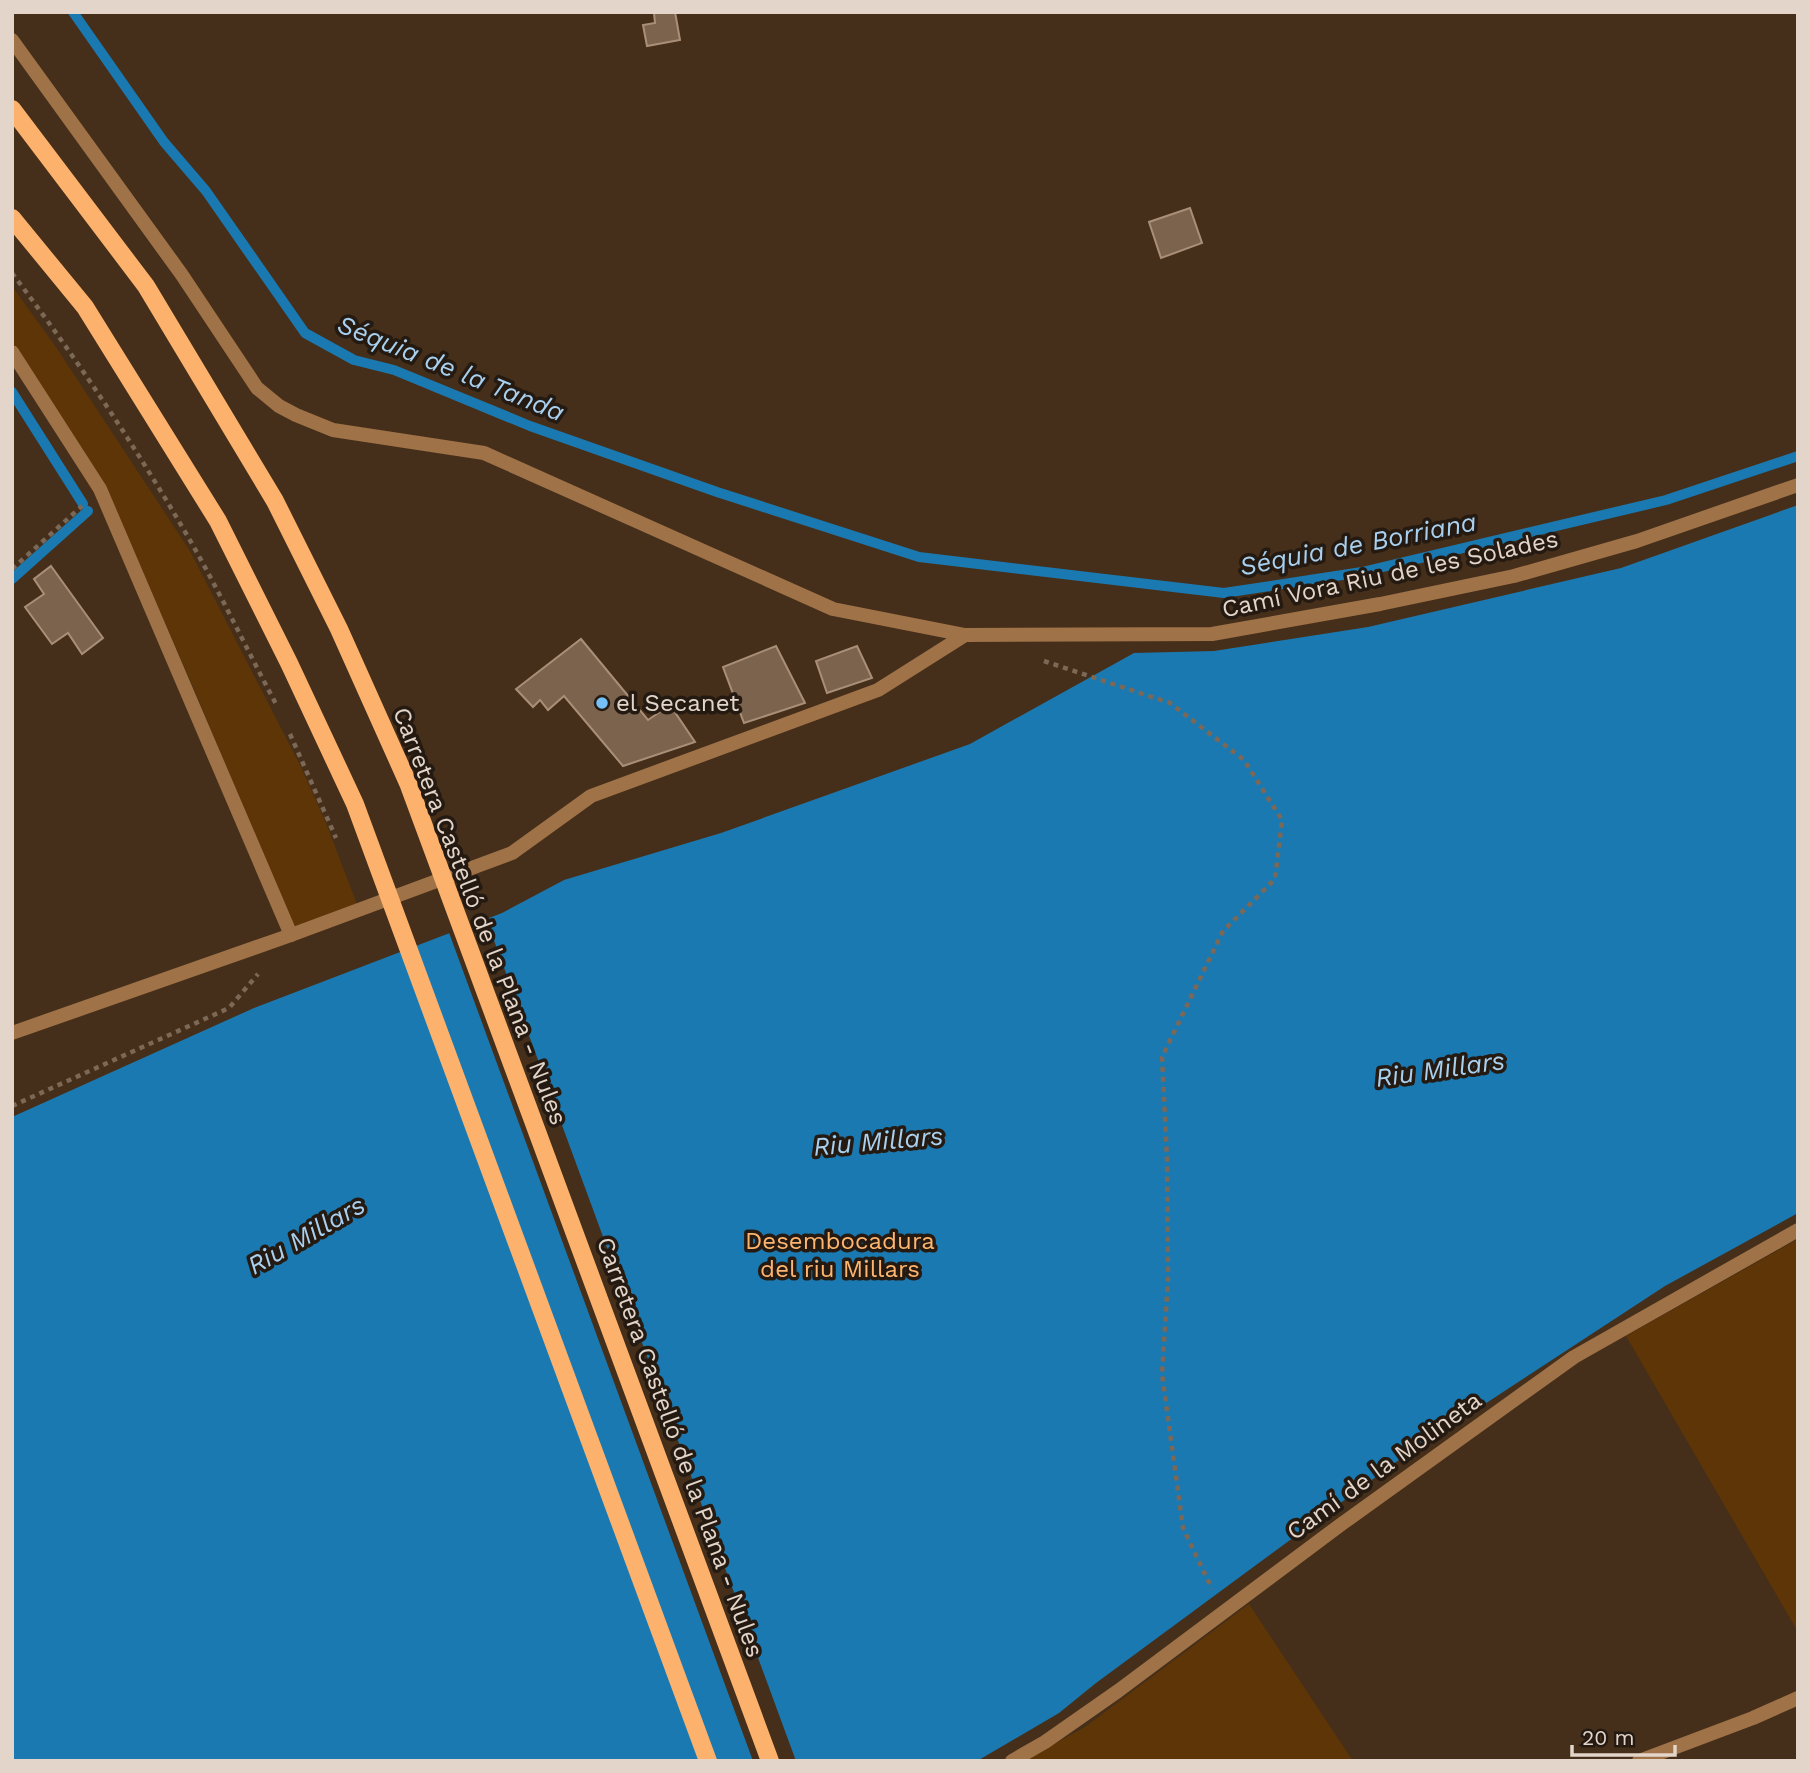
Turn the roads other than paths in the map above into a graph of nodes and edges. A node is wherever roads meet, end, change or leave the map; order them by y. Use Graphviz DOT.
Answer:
graph roads {
  1 [pos="12,40"];
  2 [pos="12,108"];
  3 [pos="12,218"];
  4 [pos="12,352"];
  5 [pos="1798,485"];
  6 [pos="965,635"];
  7 [pos="291,934"];
  8 [pos="12,1033"];
  9 [pos="1798,1230"];
  10 [pos="1798,1698"];
  11 [pos="708,1761"];
  12 [pos="770,1761"];
  13 [pos="1012,1761"];
  14 [pos="1639,1761"];
  1 -- 6 [label="street, Camí Vora Riu de les Solades"];
  2 -- 12 [label="main road, Carretera Castelló de la Plana - Nules"];
  3 -- 11 [label="main road"];
  4 -- 7 [label="street"];
  5 -- 6 [label="street, Camí Vora Riu de les Solades"];
  6 -- 7 [label="street"];
  7 -- 8 [label="street"];
  9 -- 13 [label="street, Camí de la Molineta"];
  10 -- 14 [label="street"];
}
